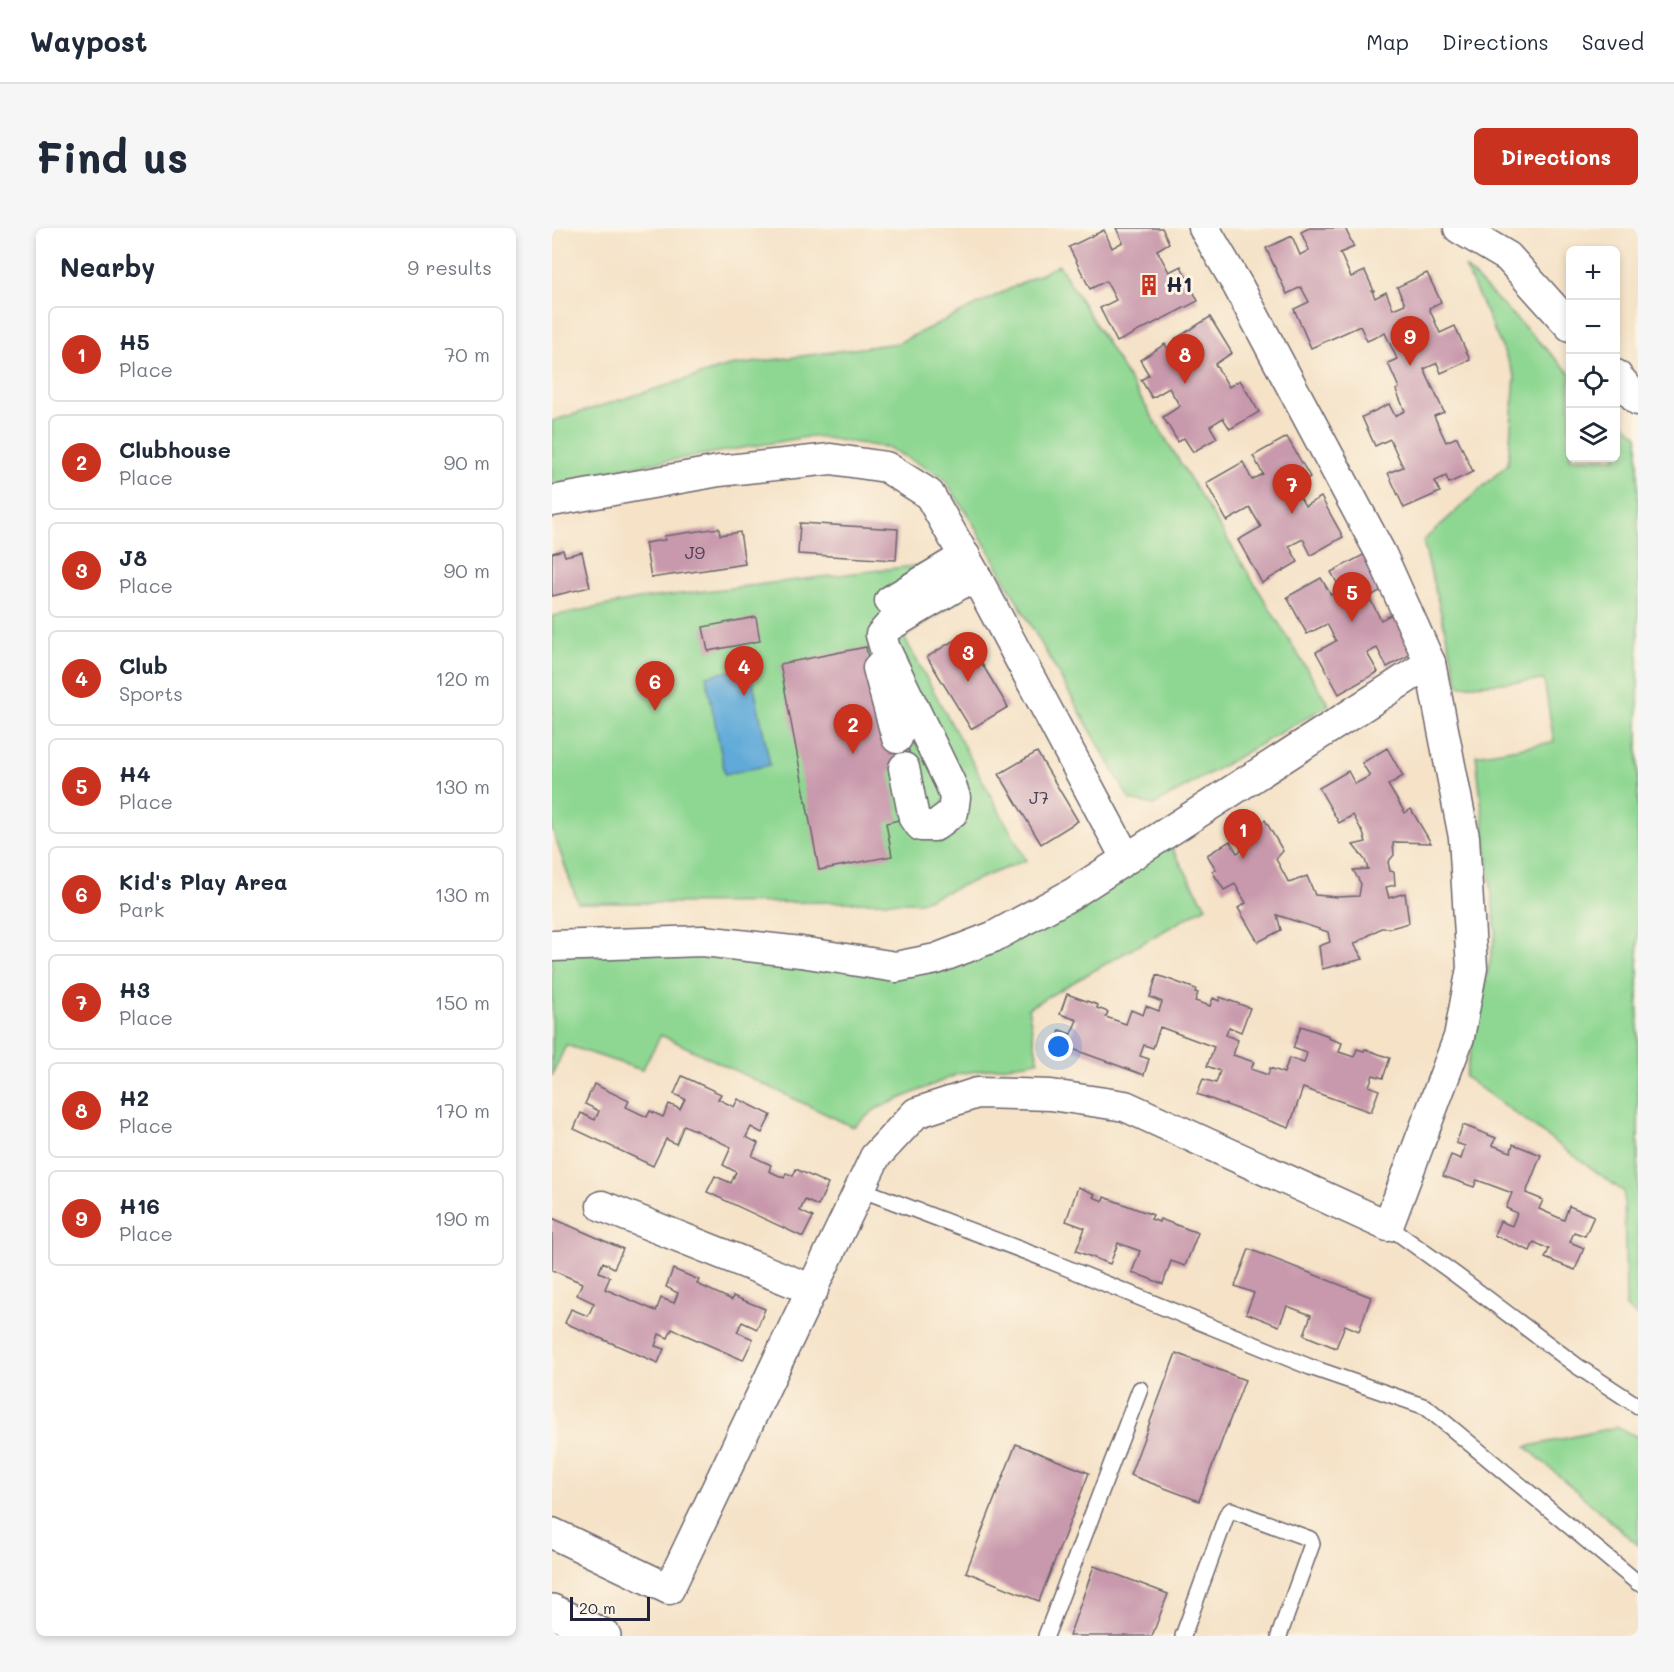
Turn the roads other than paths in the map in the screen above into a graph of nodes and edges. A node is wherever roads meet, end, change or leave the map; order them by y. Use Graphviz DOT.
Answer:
graph roads {
  1 [pos="1204,228"];
  2 [pos="1459,228"];
  3 [pos="1566,322"];
  4 [pos="1620,380"];
  5 [pos="1638,400"];
  6 [pos="552,501"];
  7 [pos="970,565"];
  8 [pos="1430,663"];
  9 [pos="897,738"];
  10 [pos="904,768"];
  11 [pos="1126,858"];
  12 [pos="552,946"];
  13 [pos="861,1189"];
  14 [pos="602,1206"];
  15 [pos="1388,1227"];
  16 [pos="813,1290"];
  17 [pos="1140,1389"];
  18 [pos="1638,1406"];
  19 [pos="552,1533"];
  20 [pos="1638,1583"];
  21 [pos="552,1611"];
  22 [pos="604,1636"];
  23 [pos="1046,1636"];
  24 [pos="1183,1636"];
  25 [pos="1279,1636"];
  1 -- 8 [label="street"];
  2 -- 3 [label="street"];
  4 -- 5 [label="street"];
  6 -- 7 [label="street"];
  7 -- 9 [label="street"];
  7 -- 10 [label="street"];
  7 -- 11 [label="street"];
  8 -- 11 [label="street"];
  8 -- 15 [label="street"];
  11 -- 12 [label="street"];
  13 -- 15 [label="street"];
  13 -- 16 [label="street"];
  13 -- 20 [label="lane"];
  14 -- 16 [label="street"];
  15 -- 18 [label="lane"];
  16 -- 19 [label="street"];
  17 -- 23 [label="lane"];
  21 -- 22 [label="main road"];
  24 -- 25 [label="lane"];
}
